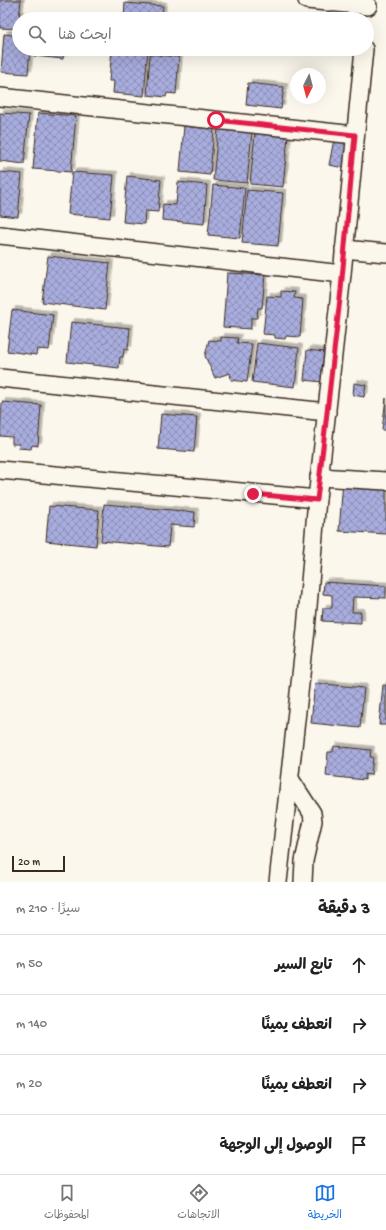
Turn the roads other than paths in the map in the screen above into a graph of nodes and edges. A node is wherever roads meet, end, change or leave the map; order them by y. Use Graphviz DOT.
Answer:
graph roads {
  1 [pos="307,0"];
  2 [pos="368,9"];
  3 [pos="363,56"];
  4 [pos="0,97"];
  5 [pos="355,135"];
  6 [pos="0,235"];
  7 [pos="344,249"];
  8 [pos="386,253"];
  9 [pos="342,274"];
  10 [pos="0,378"];
  11 [pos="327,412"];
  12 [pos="0,470"];
  13 [pos="319,477"];
  14 [pos="386,481"];
  15 [pos="317,500"];
  16 [pos="290,779"];
  17 [pos="278,882"];
  18 [pos="303,882"];
  1 -- 2 [label="street"];
  3 -- 5 [label="street"];
  4 -- 5 [label="street"];
  5 -- 7 [label="street"];
  6 -- 9 [label="street"];
  7 -- 8 [label="street"];
  7 -- 9 [label="street"];
  9 -- 11 [label="street"];
  10 -- 11 [label="street"];
  11 -- 13 [label="street"];
  12 -- 15 [label="street"];
  13 -- 14 [label="street"];
  13 -- 15 [label="street"];
  15 -- 16 [label="street"];
  16 -- 17 [label="street"];
  16 -- 18 [label="street"];
}
